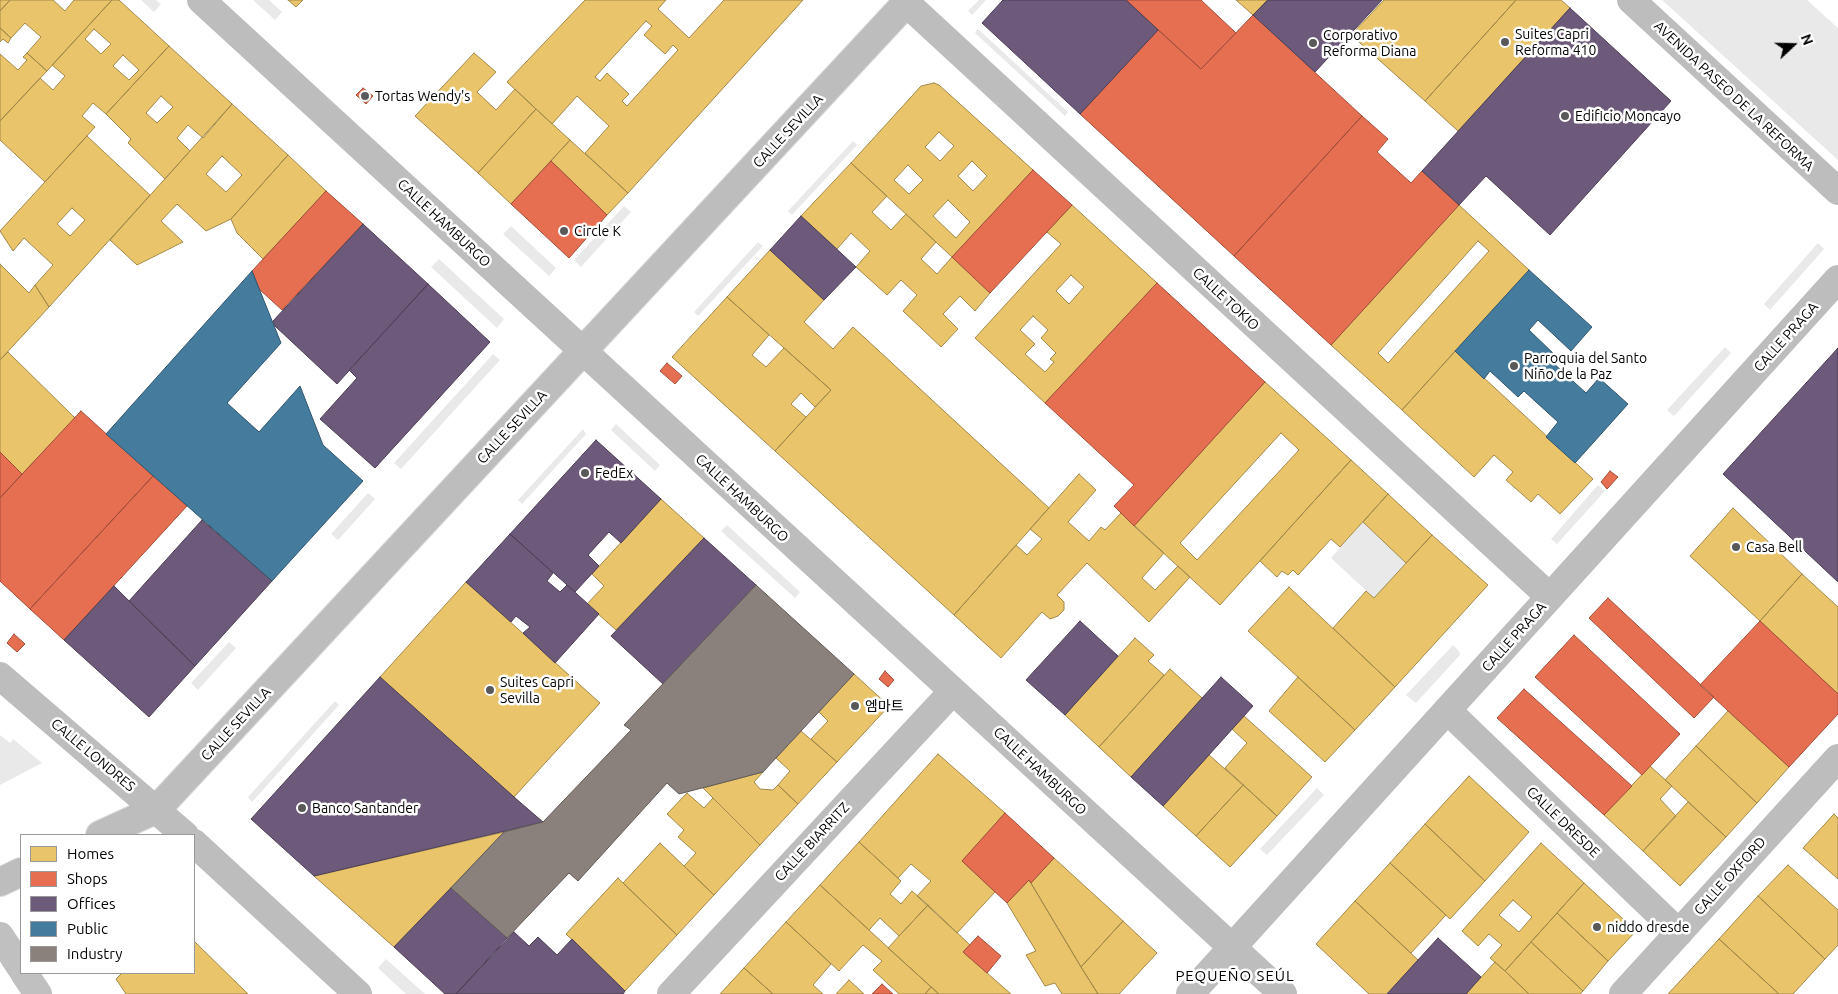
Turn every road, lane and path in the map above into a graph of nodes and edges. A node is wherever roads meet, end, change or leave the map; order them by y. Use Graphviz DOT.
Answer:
graph roads {
  1 [pos="201,0"];
  2 [pos="1631,0"];
  3 [pos="906,1"];
  4 [pos="1838,191"];
  5 [pos="1838,279"];
  6 [pos="582,352"];
  7 [pos="1550,597"];
  8 [pos="0,676"];
  9 [pos="953,691"];
  10 [pos="1447,710"];
  11 [pos="1838,758"];
  12 [pos="157,809"];
  13 [pos="102,834"];
  14 [pos="185,834"];
  15 [pos="195,844"];
  16 [pos="20,872"];
  17 [pos="0,882"];
  18 [pos="1678,933"];
  19 [pos="0,936"];
  20 [pos="1232,947"];
  21 [pos="20,966"];
  22 [pos="25,974"];
  23 [pos="38,994"];
  24 [pos="358,994"];
  25 [pos="672,994"];
  26 [pos="1190,994"];
  27 [pos="1283,994"];
  28 [pos="1623,994"];
  1 -- 6 [label="street, CALLE HAMBURGO"];
  2 -- 4 [label="street, AVENIDA PASEO DE LA REFORMA"];
  3 -- 6 [label="street, CALLE SEVILLA"];
  3 -- 7 [label="street, CALLE TOKIO"];
  5 -- 7 [label="street, CALLE PRAGA"];
  6 -- 9 [label="street, CALLE HAMBURGO"];
  6 -- 12 [label="street, CALLE SEVILLA"];
  7 -- 10 [label="street, CALLE PRAGA"];
  8 -- 12 [label="street, CALLE LONDRES"];
  9 -- 20 [label="street, CALLE HAMBURGO"];
  9 -- 25 [label="street, CALLE BIARRITZ"];
  10 -- 18 [label="street, CALLE DRESDE"];
  10 -- 20 [label="street, CALLE PRAGA"];
  11 -- 18 [label="street, CALLE OXFORD"];
  12 -- 13 [label="street, CALLE SEVILLA"];
  12 -- 14 [label="street, CALLE LONDRES"];
  15 -- 24 [label="street"];
  16 -- 17 [label="street"];
  18 -- 28 [label="street, CALLE OXFORD"];
  19 -- 21 [label="main road"];
  20 -- 26 [label="street, CALLE PRAGA"];
  20 -- 27 [label="street, CALLE HAMBURGO"];
  22 -- 23 [label="main road"];
}
